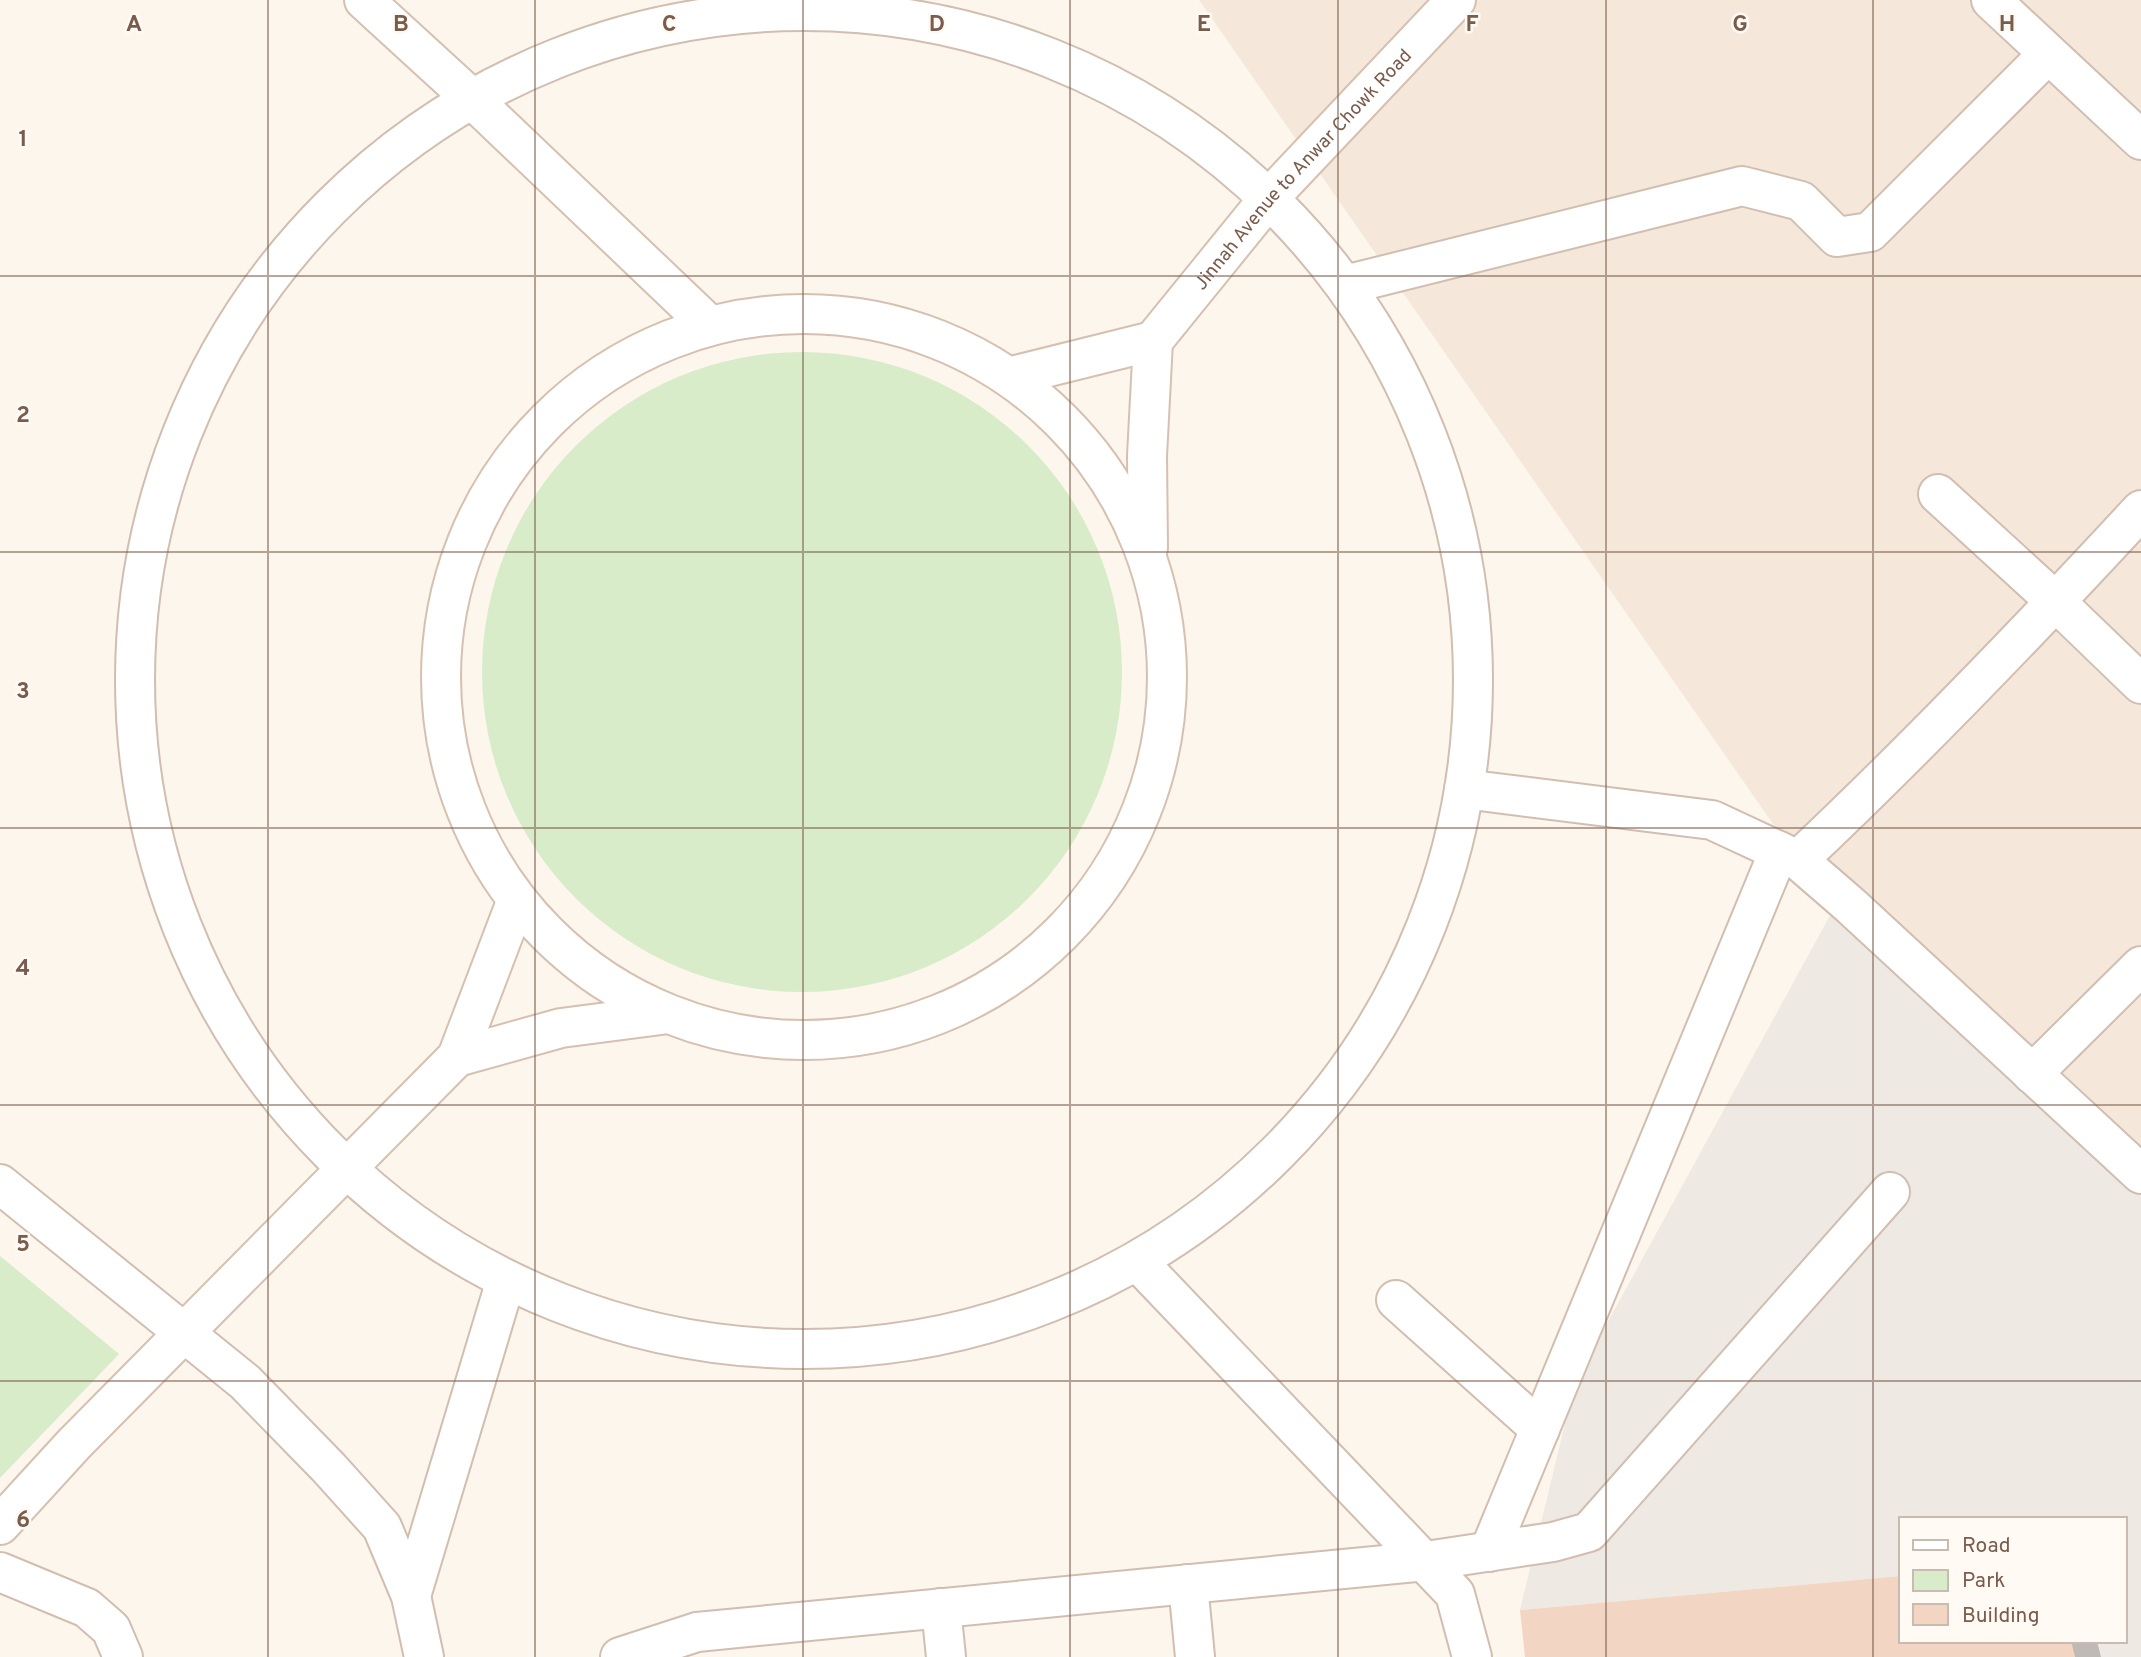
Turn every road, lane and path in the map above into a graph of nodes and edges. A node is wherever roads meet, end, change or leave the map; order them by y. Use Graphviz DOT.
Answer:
graph roads {
  1 [pos="364,0"];
  2 [pos="1456,0"];
  3 [pos="2010,6"];
  4 [pos="2048,54"];
  5 [pos="470,97"];
  6 [pos="2141,140"];
  7 [pos="1269,198"];
  8 [pos="1345,285"];
  9 [pos="707,323"];
  10 [pos="1153,341"];
  11 [pos="1012,376"];
  12 [pos="1938,495"];
  13 [pos="2141,510"];
  14 [pos="1148,554"];
  15 [pos="2056,602"];
  16 [pos="2141,684"];
  17 [pos="1464,789"];
  18 [pos="1788,856"];
  19 [pos="516,902"];
  20 [pos="2141,966"];
  21 [pos="661,1015"];
  22 [pos="457,1057"];
  23 [pos="2032,1074"];
  24 [pos="346,1168"];
  25 [pos="2141,1174"];
  26 [pos="0,1184"];
  27 [pos="1890,1192"];
  28 [pos="1138,1262"];
  29 [pos="506,1280"];
  30 [pos="1396,1300"];
  31 [pos="184,1334"];
  32 [pos="1540,1429"];
  33 [pos="0,1525"];
  34 [pos="1489,1552"];
  35 [pos="1426,1561"];
  36 [pos="0,1572"];
  37 [pos="1188,1584"];
  38 [pos="411,1596"];
  39 [pos="940,1608"];
  40 [pos="699,1644"];
  41 [pos="123,1657"];
  42 [pos="424,1657"];
  43 [pos="620,1657"];
  44 [pos="946,1657"];
  45 [pos="1195,1657"];
  46 [pos="1472,1657"];
  1 -- 5 [label="street"];
  2 -- 7 [label="street, Jinnah Avenue to Anwar Chowk Road"];
  3 -- 4 [label="street"];
  4 -- 6 [label="street"];
  4 -- 8 [label="street"];
  5 -- 7 [label="street"];
  5 -- 9 [label="street"];
  5 -- 24 [label="street"];
  7 -- 8 [label="street"];
  7 -- 10 [label="street, Jinnah Avenue to Anwar Chowk Road"];
  8 -- 17 [label="street"];
  9 -- 11 [label="street"];
  9 -- 19 [label="street"];
  10 -- 11 [label="street"];
  10 -- 14 [label="street"];
  11 -- 14 [label="street"];
  12 -- 15 [label="street"];
  13 -- 15 [label="street"];
  14 -- 21 [label="street"];
  15 -- 16 [label="street"];
  15 -- 18 [label="street"];
  17 -- 18 [label="street"];
  17 -- 28 [label="street"];
  18 -- 23 [label="street"];
  18 -- 32 [label="street"];
  19 -- 21 [label="street"];
  19 -- 22 [label="street"];
  20 -- 23 [label="street"];
  21 -- 22 [label="street"];
  22 -- 24 [label="street"];
  23 -- 25 [label="street"];
  24 -- 29 [label="street"];
  24 -- 31 [label="street"];
  26 -- 31 [label="street"];
  27 -- 34 [label="street"];
  28 -- 29 [label="street"];
  28 -- 35 [label="street"];
  29 -- 38 [label="street"];
  30 -- 32 [label="street"];
  31 -- 33 [label="street"];
  31 -- 38 [label="street"];
  32 -- 34 [label="street"];
  34 -- 35 [label="street"];
  35 -- 37 [label="street"];
  35 -- 46 [label="street"];
  36 -- 41 [label="street"];
  37 -- 39 [label="street"];
  37 -- 45 [label="street"];
  38 -- 42 [label="street"];
  39 -- 40 [label="street"];
  39 -- 44 [label="street"];
  40 -- 43 [label="street"];
}
